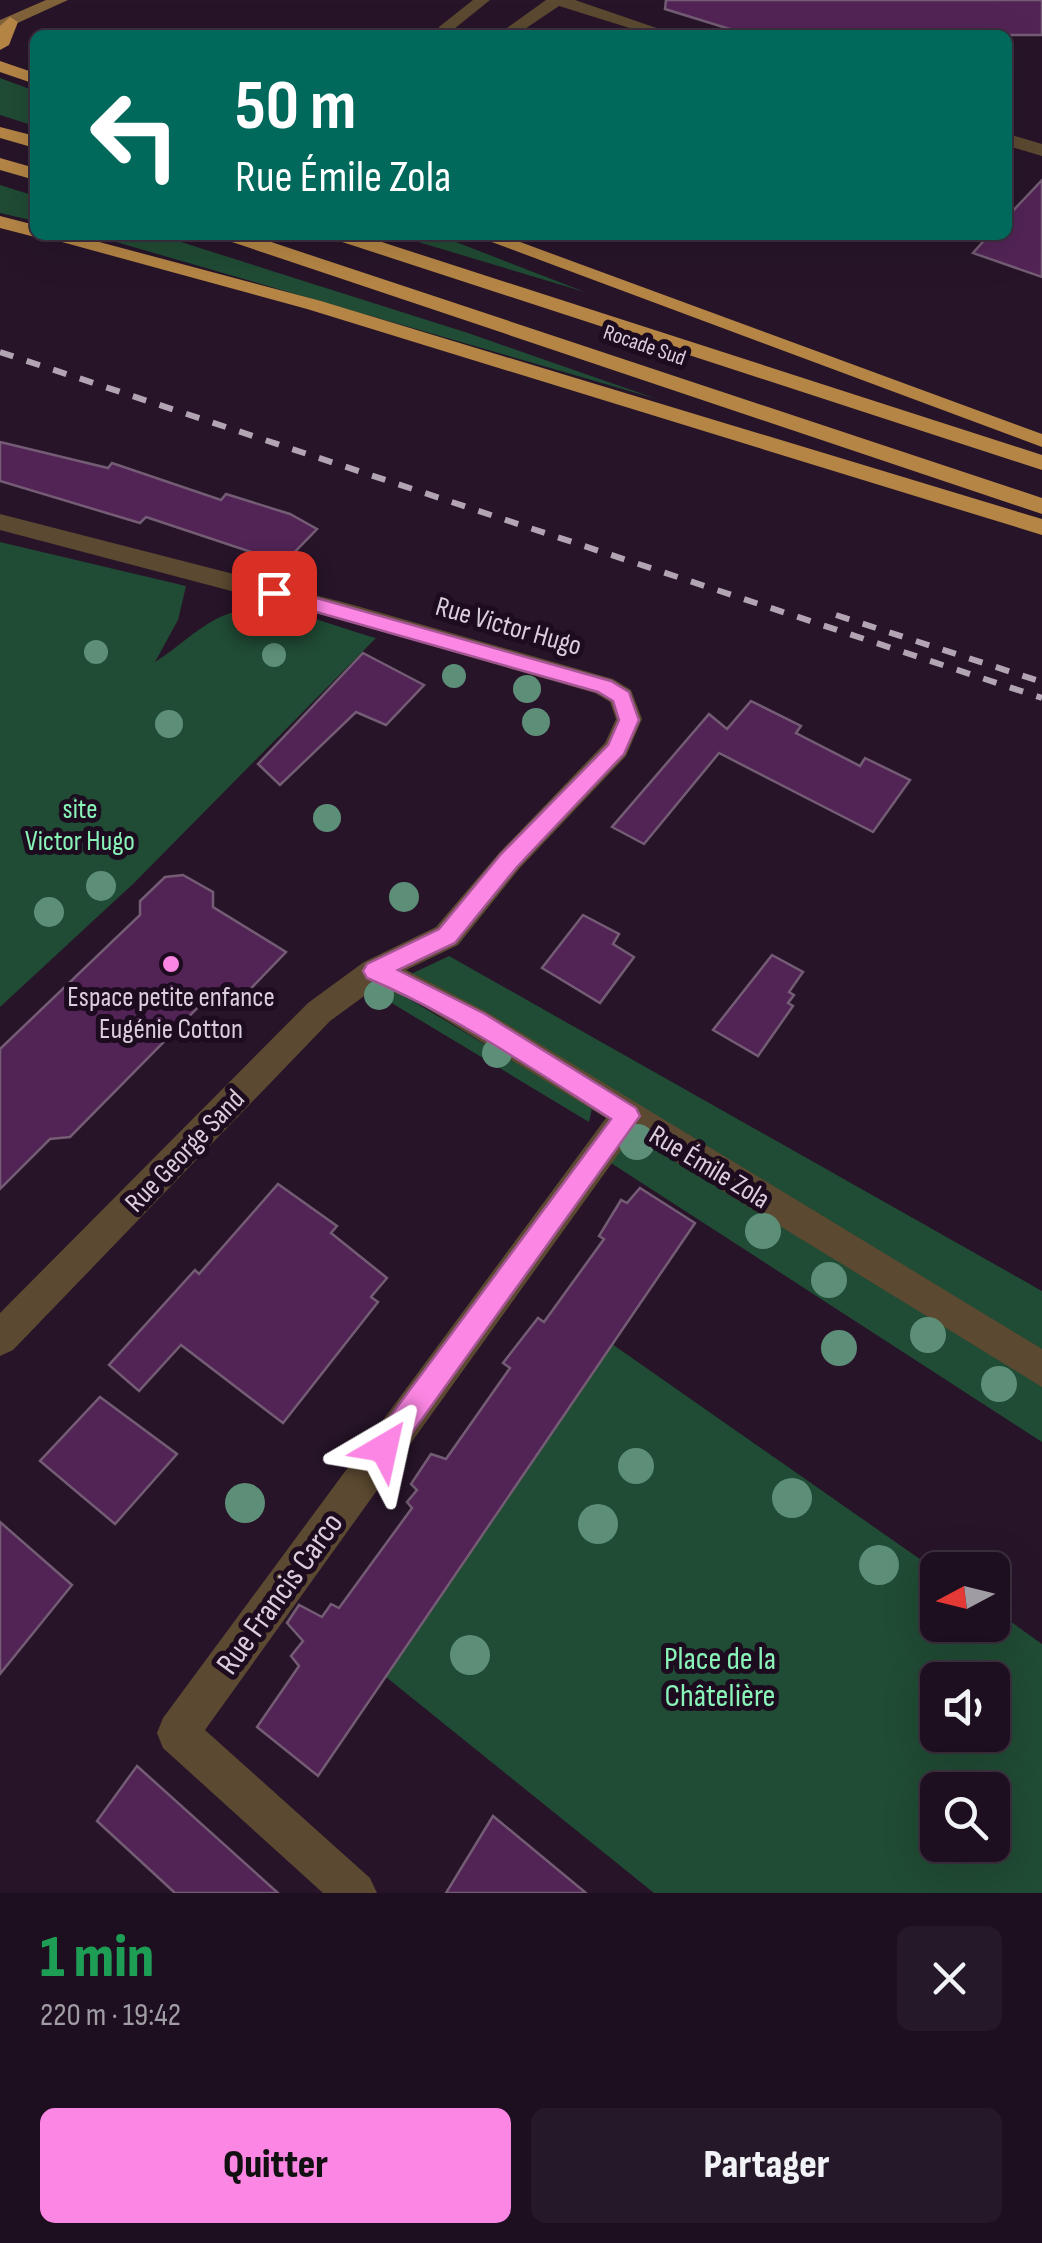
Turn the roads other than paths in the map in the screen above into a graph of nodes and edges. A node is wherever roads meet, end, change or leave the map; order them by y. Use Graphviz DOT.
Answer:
graph roads {
  1 [pos="60,0"];
  2 [pos="482,0"];
  3 [pos="557,0"];
  4 [pos="5,24"];
  5 [pos="447,30"];
  6 [pos="512,30"];
  7 [pos="653,30"];
  8 [pos="0,45"];
  9 [pos="6,68"];
  10 [pos="30,77"];
  11 [pos="0,132"];
  12 [pos="30,141"];
  13 [pos="1012,141"];
  14 [pos="1042,150"];
  15 [pos="0,164"];
  16 [pos="30,173"];
  17 [pos="0,222"];
  18 [pos="30,230"];
  19 [pos="69,240"];
  20 [pos="245,240"];
  21 [pos="355,240"];
  22 [pos="500,240"];
  23 [pos="506,240"];
  24 [pos="519,246"];
  25 [pos="1042,442"];
  26 [pos="1042,463"];
  27 [pos="1042,506"];
  28 [pos="0,522"];
  29 [pos="1042,526"];
  30 [pos="375,971"];
  31 [pos="627,1116"];
  32 [pos="0,1338"];
  33 [pos="1042,1369"];
  34 [pos="355,1893"];
  1 -- 4 [label="main road"];
  2 -- 5 [label="lane"];
  3 -- 6 [label="street"];
  3 -- 7 [label="street"];
  4 -- 8 [label="highway"];
  8 -- 9 [label="highway"];
  9 -- 10 [label="highway"];
  11 -- 12 [label="highway"];
  13 -- 14 [label="street"];
  15 -- 16 [label="highway"];
  17 -- 18 [label="highway"];
  19 -- 29 [label="highway"];
  20 -- 27 [label="highway, Rocade Sud"];
  21 -- 26 [label="highway, Rocade Sud"];
  22 -- 24 [label="highway"];
  23 -- 24 [label="highway"];
  24 -- 25 [label="highway"];
  28 -- 30 [label="street, Rue Victor Hugo"];
  30 -- 31 [label="street, Rue Émile Zola"];
  30 -- 32 [label="street, Rue George Sand"];
  31 -- 33 [label="street, Rue Émile Zola"];
  31 -- 34 [label="street, Rue Francis Carco"];
}
